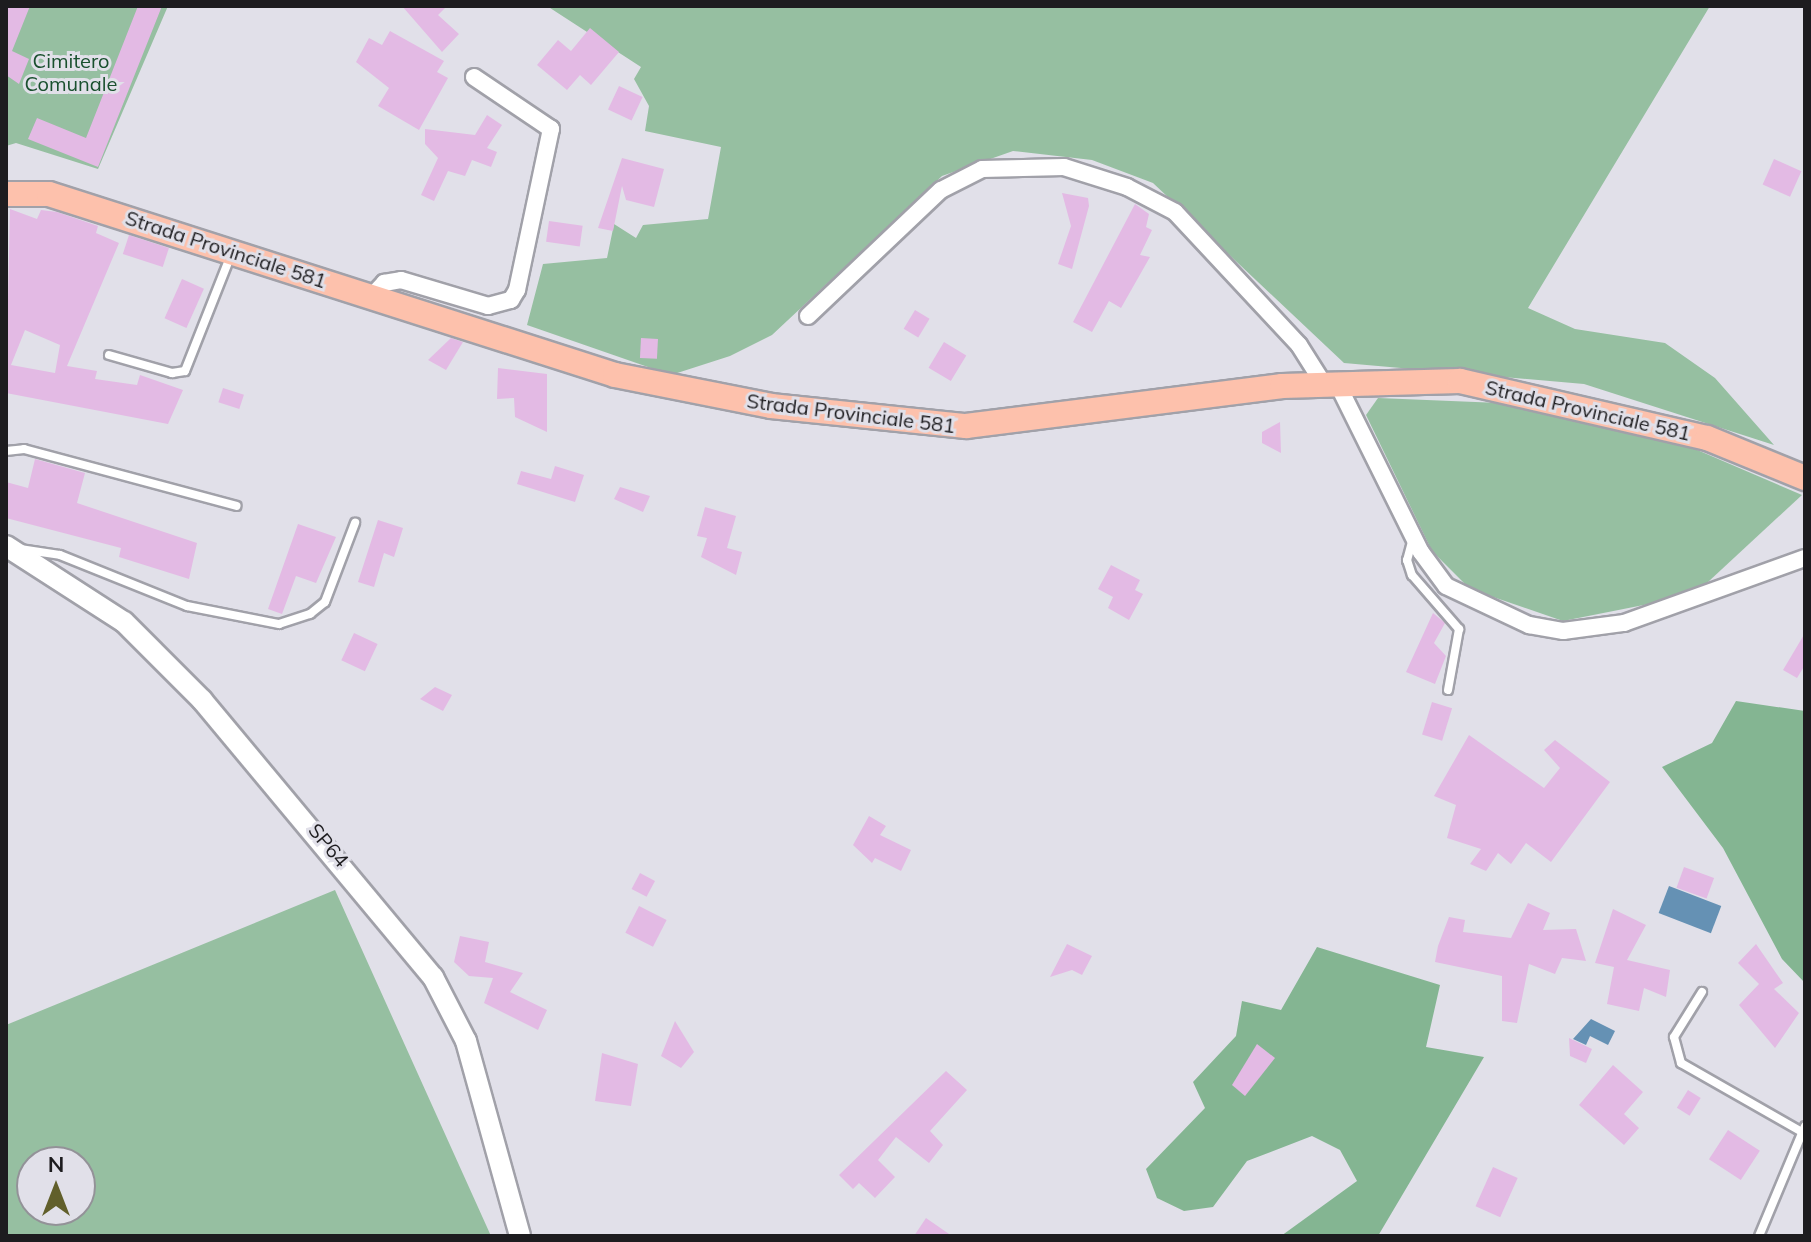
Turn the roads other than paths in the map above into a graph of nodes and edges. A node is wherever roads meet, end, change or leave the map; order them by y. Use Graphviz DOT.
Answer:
graph roads {
  1 [pos="474,77"];
  2 [pos="6,194"];
  3 [pos="233,250"];
  4 [pos="372,296"];
  5 [pos="808,316"];
  6 [pos="109,355"];
  7 [pos="1330,383"];
  8 [pos="6,451"];
  9 [pos="1805,478"];
  10 [pos="236,506"];
  11 [pos="355,523"];
  12 [pos="1413,537"];
  13 [pos="9,547"];
  14 [pos="1805,558"];
  15 [pos="1448,690"];
  16 [pos="1702,992"];
  17 [pos="1804,1129"];
  18 [pos="520,1236"];
  19 [pos="1759,1236"];
  1 -- 4 [label="street"];
  2 -- 3 [label="main road, Strada Provinciale 581"];
  3 -- 4 [label="main road, Strada Provinciale 581"];
  3 -- 6 [label="lane"];
  4 -- 7 [label="main road, Strada Provinciale 581"];
  5 -- 7 [label="street"];
  7 -- 9 [label="main road, Strada Provinciale 581"];
  7 -- 12 [label="street"];
  8 -- 10 [label="lane"];
  11 -- 13 [label="lane"];
  12 -- 14 [label="street"];
  12 -- 15 [label="lane"];
  13 -- 18 [label="street, SP64 / SP64"];
  16 -- 17 [label="lane"];
  17 -- 19 [label="lane"];
}
